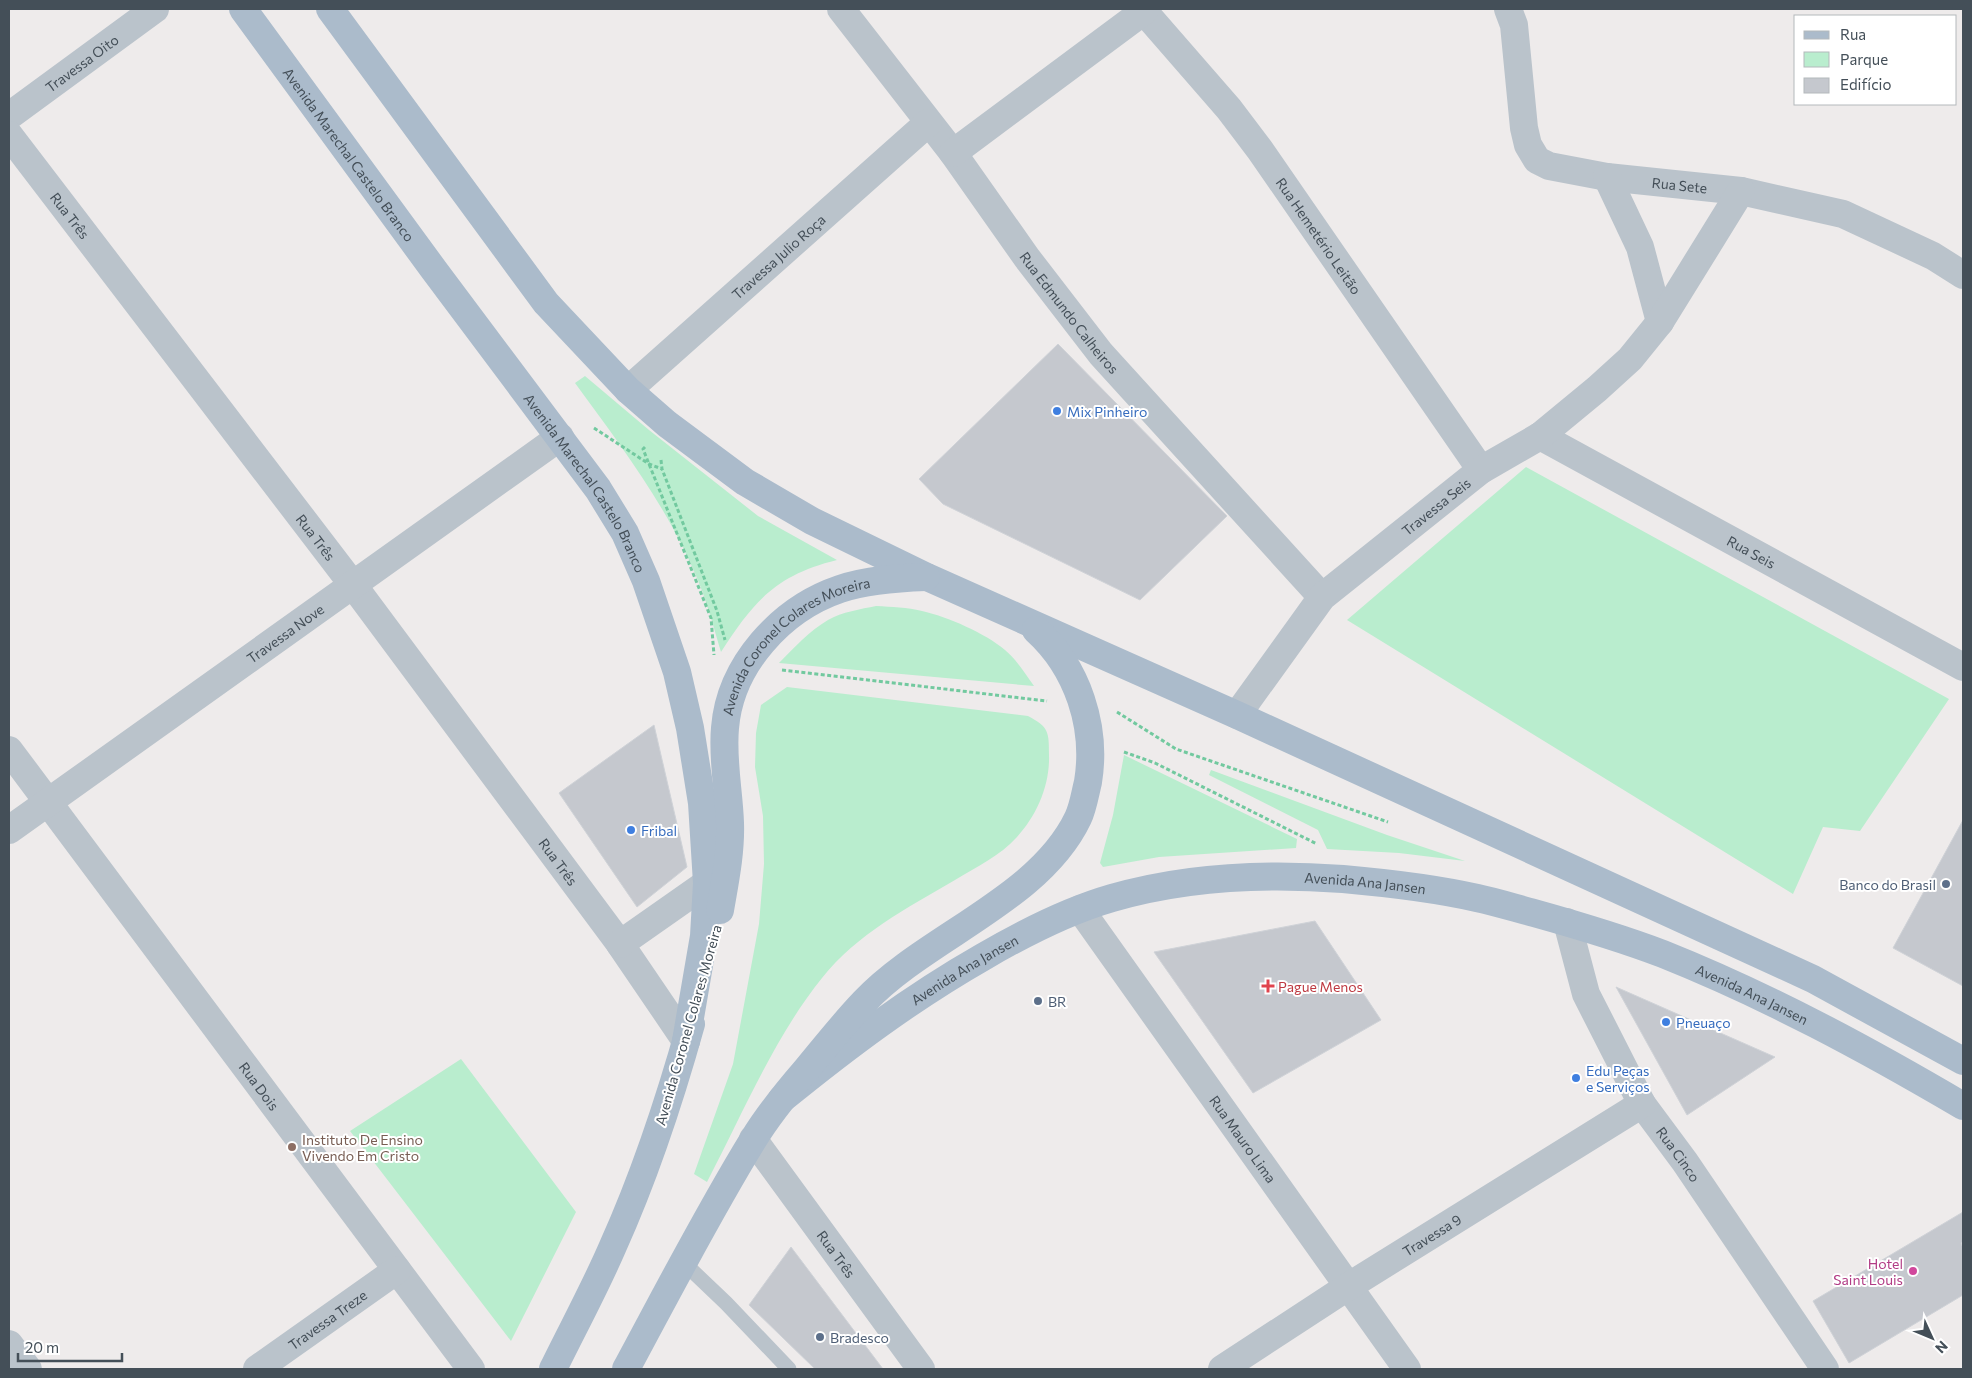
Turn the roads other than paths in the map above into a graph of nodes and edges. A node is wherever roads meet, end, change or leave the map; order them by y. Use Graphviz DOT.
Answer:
graph roads {
  1 [pos="155,9"];
  2 [pos="243,9"];
  3 [pos="330,9"];
  4 [pos="841,9"];
  5 [pos="1508,9"];
  6 [pos="1143,10"];
  7 [pos="9,116"];
  8 [pos="928,123"];
  9 [pos="9,135"];
  10 [pos="953,153"];
  11 [pos="1607,177"];
  12 [pos="1741,191"];
  13 [pos="1963,275"];
  14 [pos="1660,322"];
  15 [pos="628,390"];
  16 [pos="1540,436"];
  17 [pos="560,437"];
  18 [pos="1481,470"];
  19 [pos="927,576"];
  20 [pos="353,584"];
  21 [pos="1322,597"];
  22 [pos="1025,621"];
  23 [pos="1963,667"];
  24 [pos="1237,716"];
  25 [pos="9,750"];
  26 [pos="48,802"];
  27 [pos="9,830"];
  28 [pos="708,883"];
  29 [pos="1080,909"];
  30 [pos="1567,922"];
  31 [pos="620,944"];
  32 [pos="686,1041"];
  33 [pos="1963,1061"];
  34 [pos="782,1099"];
  35 [pos="1642,1104"];
  36 [pos="1963,1106"];
  37 [pos="753,1139"];
  38 [pos="684,1263"];
  39 [pos="397,1270"];
  40 [pos="1349,1286"];
  41 [pos="9,1344"];
  42 [pos="28,1369"];
  43 [pos="257,1369"];
  44 [pos="471,1369"];
  45 [pos="553,1369"];
  46 [pos="626,1369"];
  47 [pos="789,1369"];
  48 [pos="921,1369"];
  49 [pos="1222,1369"];
  50 [pos="1407,1369"];
  51 [pos="1825,1369"];
  1 -- 7 [label="street, Travessa Oito"];
  2 -- 17 [label="main road, Avenida Marechal Castelo Branco"];
  3 -- 15 [label="main road"];
  4 -- 8 [label="street, Rua Edmundo Calheiros"];
  5 -- 11 [label="street, Rua Sete"];
  6 -- 10 [label="street, Rua Hemetério Leitão"];
  6 -- 18 [label="street, Rua Hemetério Leitão"];
  8 -- 10 [label="street, Rua Edmundo Calheiros"];
  8 -- 15 [label="street, Travessa Julio Roça"];
  9 -- 20 [label="street, Rua Três"];
  10 -- 21 [label="street, Rua Edmundo Calheiros"];
  11 -- 12 [label="street, Rua Sete"];
  11 -- 14 [label="street"];
  12 -- 13 [label="street, Rua Sete"];
  12 -- 14 [label="street, Travessa Seis"];
  14 -- 16 [label="street, Travessa Seis"];
  15 -- 19 [label="main road"];
  16 -- 18 [label="street, Travessa Seis"];
  16 -- 23 [label="street, Rua Seis"];
  17 -- 20 [label="street, Travessa Nove"];
  17 -- 28 [label="main road, Avenida Marechal Castelo Branco"];
  18 -- 21 [label="street, Travessa Seis"];
  19 -- 22 [label="main road"];
  19 -- 32 [label="main road, Avenida Coronel Colares Moreira"];
  20 -- 26 [label="street, Travessa Nove"];
  20 -- 31 [label="street, Rua Três"];
  21 -- 24 [label="street, Travessa Seis"];
  22 -- 24 [label="main road"];
  22 -- 34 [label="main road"];
  24 -- 33 [label="main road"];
  25 -- 26 [label="street, Rua Dois"];
  26 -- 27 [label="street, Travessa Nove"];
  26 -- 39 [label="street, Rua Dois"];
  28 -- 31 [label="street"];
  28 -- 32 [label="main road, Avenida Marechal Castelo Branco"];
  29 -- 30 [label="main road, Avenida Ana Jansen"];
  29 -- 34 [label="main road, Avenida Ana Jansen"];
  29 -- 40 [label="street, Rua Mauro Lima"];
  30 -- 35 [label="street, Rua Cinco"];
  30 -- 36 [label="main road, Avenida Ana Jansen"];
  31 -- 32 [label="street, Rua Três"];
  32 -- 45 [label="main road, Avenida Coronel Colares Moreira"];
  34 -- 37 [label="main road"];
  35 -- 40 [label="street, Travessa 9"];
  35 -- 51 [label="street, Rua Cinco"];
  37 -- 38 [label="main road"];
  37 -- 48 [label="street, Rua Três"];
  38 -- 46 [label="main road"];
  38 -- 47 [label="lane"];
  39 -- 43 [label="street, Travessa Treze"];
  39 -- 44 [label="street, Rua Dois"];
  40 -- 49 [label="street, Travessa 9"];
  40 -- 50 [label="street, Rua Mauro Lima"];
  41 -- 42 [label="street"];
}
